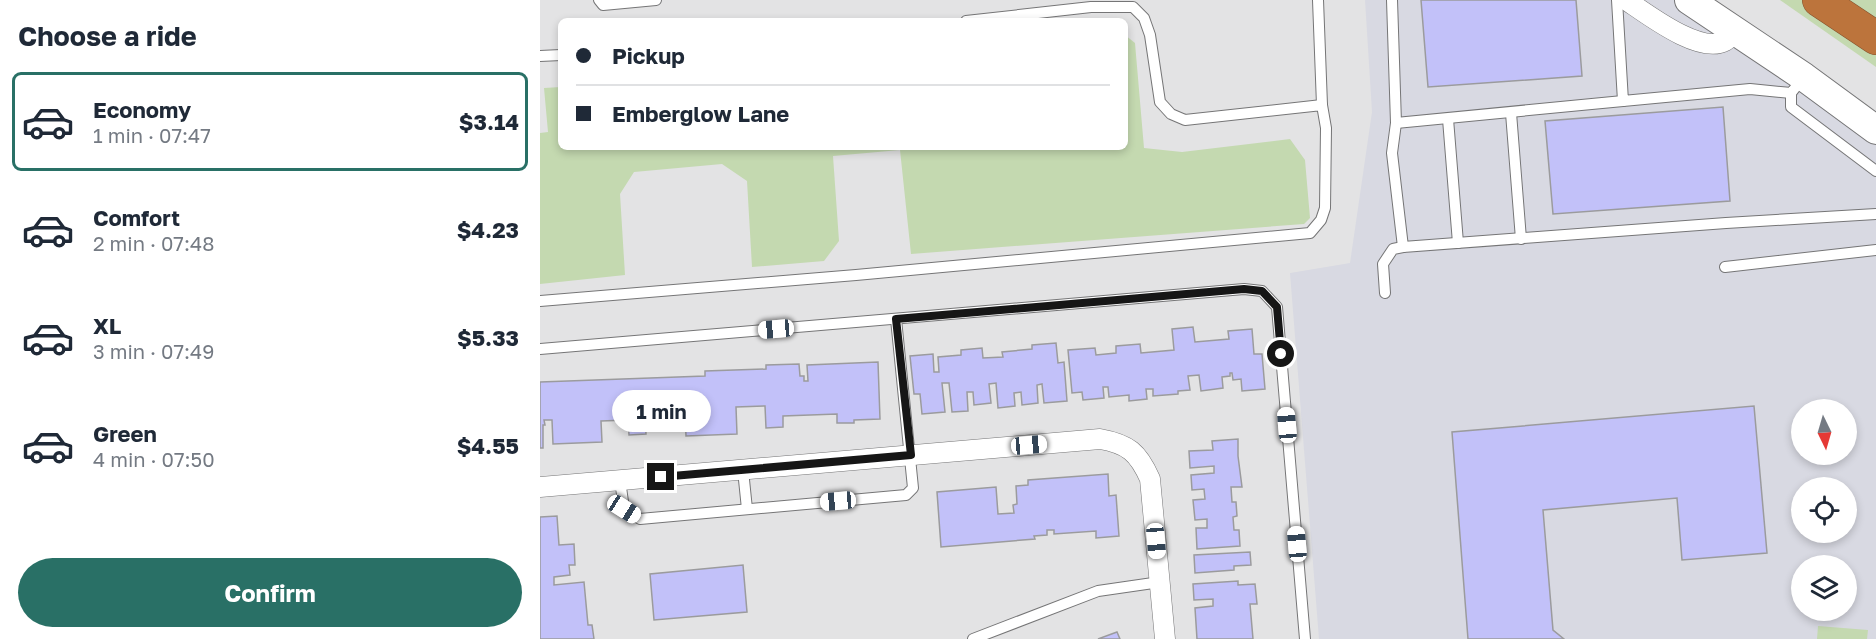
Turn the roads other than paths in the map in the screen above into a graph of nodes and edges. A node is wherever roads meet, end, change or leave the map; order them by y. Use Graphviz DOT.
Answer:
graph roads {
  1 [pos="599,0"];
  2 [pos="656,0"];
  3 [pos="1318,0"];
  4 [pos="1392,0"];
  5 [pos="1617,0"];
  6 [pos="1626,0"];
  7 [pos="1689,0"];
  8 [pos="1819,0"];
  9 [pos="993,18"];
  10 [pos="1735,31"];
  11 [pos="1876,38"];
  12 [pos="558,55"];
  13 [pos="540,57"];
  14 [pos="1797,85"];
  15 [pos="1623,101"];
  16 [pos="1322,105"];
  17 [pos="1511,112"];
  18 [pos="1448,119"];
  19 [pos="1396,123"];
  20 [pos="1876,130"];
  21 [pos="1876,171"];
  22 [pos="1876,214"];
  23 [pos="1521,239"];
  24 [pos="1458,243"];
  25 [pos="1403,248"];
  26 [pos="1876,250"];
  27 [pos="1725,267"];
  28 [pos="1385,293"];
  29 [pos="540,301"];
  30 [pos="896,319"];
  31 [pos="540,349"];
  32 [pos="911,455"];
  33 [pos="743,470"];
  34 [pos="621,480"];
  35 [pos="540,487"];
  36 [pos="747,509"];
  37 [pos="1160,582"];
  38 [pos="973,639"];
  39 [pos="1165,639"];
  40 [pos="1305,639"];
  1 -- 2 [label="lane"];
  3 -- 16 [label="lane"];
  4 -- 19 [label="lane"];
  5 -- 15 [label="lane"];
  6 -- 10 [label="street"];
  7 -- 10 [label="main road"];
  8 -- 11 [label="highway"];
  9 -- 16 [label="lane"];
  10 -- 14 [label="main road"];
  12 -- 13 [label="lane"];
  14 -- 15 [label="lane"];
  14 -- 20 [label="main road"];
  14 -- 21 [label="lane"];
  15 -- 17 [label="lane"];
  16 -- 29 [label="lane"];
  17 -- 18 [label="lane"];
  17 -- 23 [label="lane"];
  18 -- 19 [label="lane"];
  18 -- 24 [label="lane"];
  19 -- 25 [label="lane"];
  22 -- 23 [label="lane"];
  23 -- 24 [label="lane"];
  24 -- 25 [label="lane"];
  25 -- 28 [label="lane"];
  26 -- 27 [label="lane"];
  30 -- 31 [label="lane"];
  30 -- 32 [label="lane"];
  30 -- 40 [label="lane"];
  32 -- 33 [label="street"];
  32 -- 36 [label="lane"];
  32 -- 37 [label="street"];
  33 -- 34 [label="street"];
  33 -- 36 [label="lane"];
  34 -- 35 [label="street"];
  34 -- 36 [label="lane"];
  37 -- 38 [label="lane"];
  37 -- 39 [label="street"];
}
